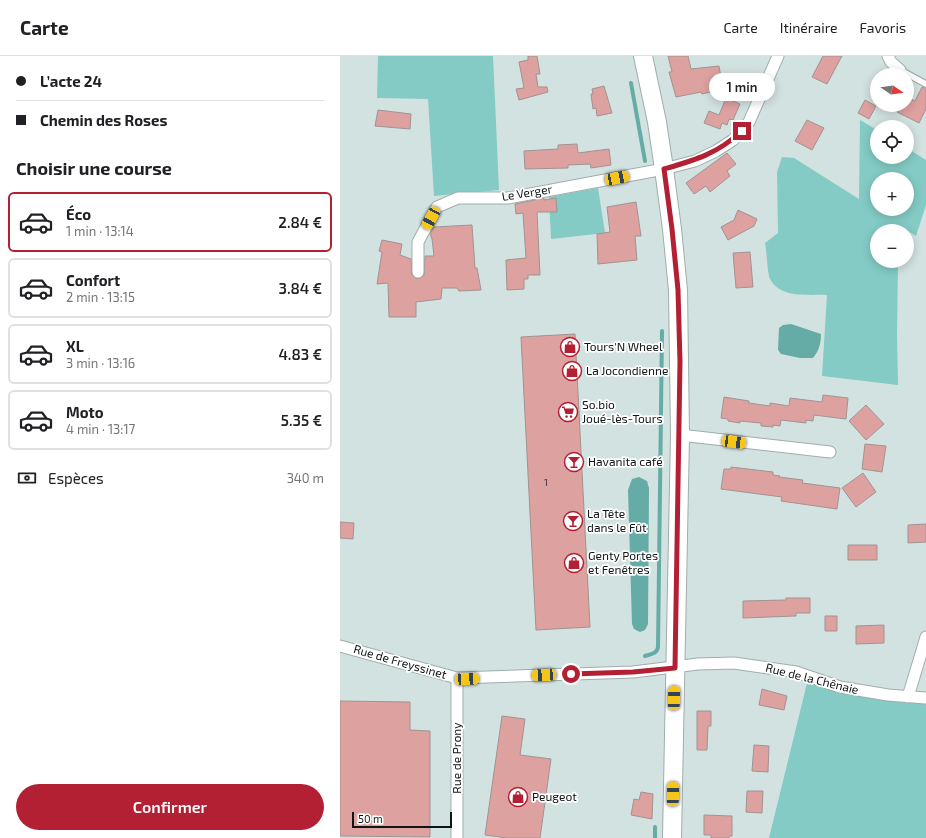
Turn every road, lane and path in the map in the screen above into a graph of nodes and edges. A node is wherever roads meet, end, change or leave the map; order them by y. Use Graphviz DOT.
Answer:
graph roads {
  1 [pos="643,56"];
  2 [pos="778,56"];
  3 [pos="888,56"];
  4 [pos="898,68"];
  5 [pos="914,78"];
  6 [pos="926,84"];
  7 [pos="664,169"];
  8 [pos="418,272"];
  9 [pos="680,435"];
  10 [pos="830,452"];
  11 [pos="926,637"];
  12 [pos="340,646"];
  13 [pos="675,668"];
  14 [pos="457,678"];
  15 [pos="908,697"];
  16 [pos="926,698"];
  17 [pos="457,838"];
  18 [pos="672,838"];
  1 -- 7 [label="main road"];
  2 -- 7 [label="street, Le Verger"];
  3 -- 4 [label="street"];
  5 -- 6 [label="lane"];
  7 -- 8 [label="street, Le Verger"];
  7 -- 9 [label="main road"];
  9 -- 10 [label="street"];
  9 -- 13 [label="main road"];
  11 -- 15 [label="street"];
  12 -- 14 [label="street, Rue de Freyssinet"];
  13 -- 14 [label="street, Rue de Freyssinet"];
  13 -- 15 [label="street, Rue de la Chênaie"];
  13 -- 18 [label="main road"];
  14 -- 17 [label="street, Rue de Prony"];
  15 -- 16 [label="street, Rue de la Chênaie"];
}
